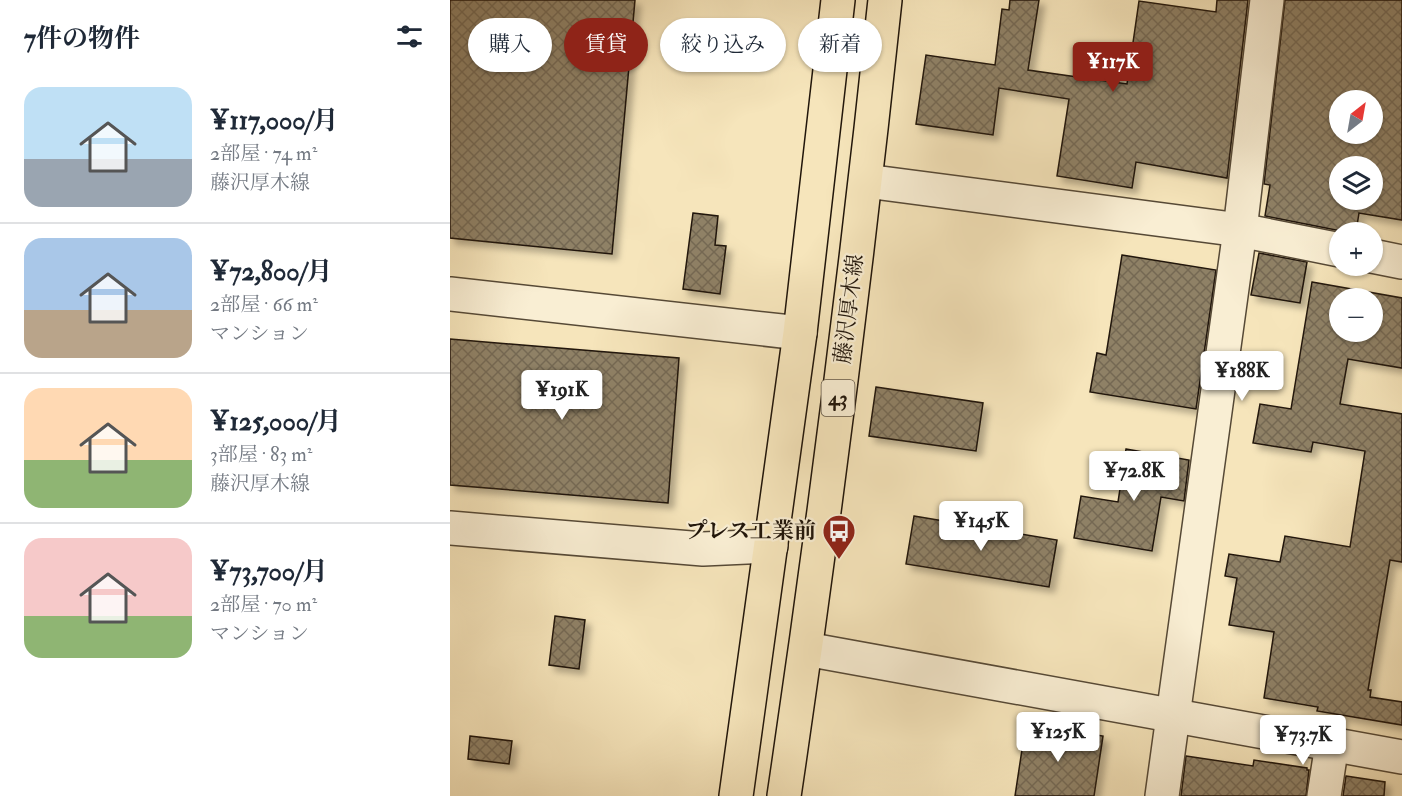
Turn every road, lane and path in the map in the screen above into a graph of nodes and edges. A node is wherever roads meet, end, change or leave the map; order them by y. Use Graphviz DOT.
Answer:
graph roads {
  1 [pos="838,0"];
  2 [pos="885,0"];
  3 [pos="1267,0"];
  4 [pos="866,181"];
  5 [pos="1240,230"];
  6 [pos="1329,248"];
  7 [pos="1383,258"];
  8 [pos="1402,262"];
  9 [pos="450,294"];
  10 [pos="800,333"];
  11 [pos="450,528"];
  12 [pos="771,546"];
  13 [pos="806,649"];
  14 [pos="1173,715"];
  15 [pos="1332,744"];
  16 [pos="1402,757"];
  17 [pos="736,796"];
  18 [pos="784,796"];
  19 [pos="1162,796"];
  20 [pos="1324,796"];
  1 -- 10 [label="main road, 藤沢厚木線 / 43"];
  2 -- 4 [label="main road, 藤沢厚木線 / 43"];
  3 -- 5 [label="street"];
  4 -- 5 [label="street"];
  4 -- 13 [label="main road, 藤沢厚木線 / 43"];
  5 -- 6 [label="street"];
  5 -- 14 [label="street"];
  7 -- 8 [label="street"];
  9 -- 10 [label="street"];
  10 -- 12 [label="main road, 藤沢厚木線 / 43"];
  11 -- 12 [label="street"];
  12 -- 17 [label="main road, 藤沢厚木線 / 43"];
  13 -- 14 [label="street"];
  13 -- 18 [label="main road, 藤沢厚木線 / 43"];
  14 -- 15 [label="street"];
  14 -- 19 [label="street"];
  15 -- 16 [label="street"];
  15 -- 20 [label="street"];
}
